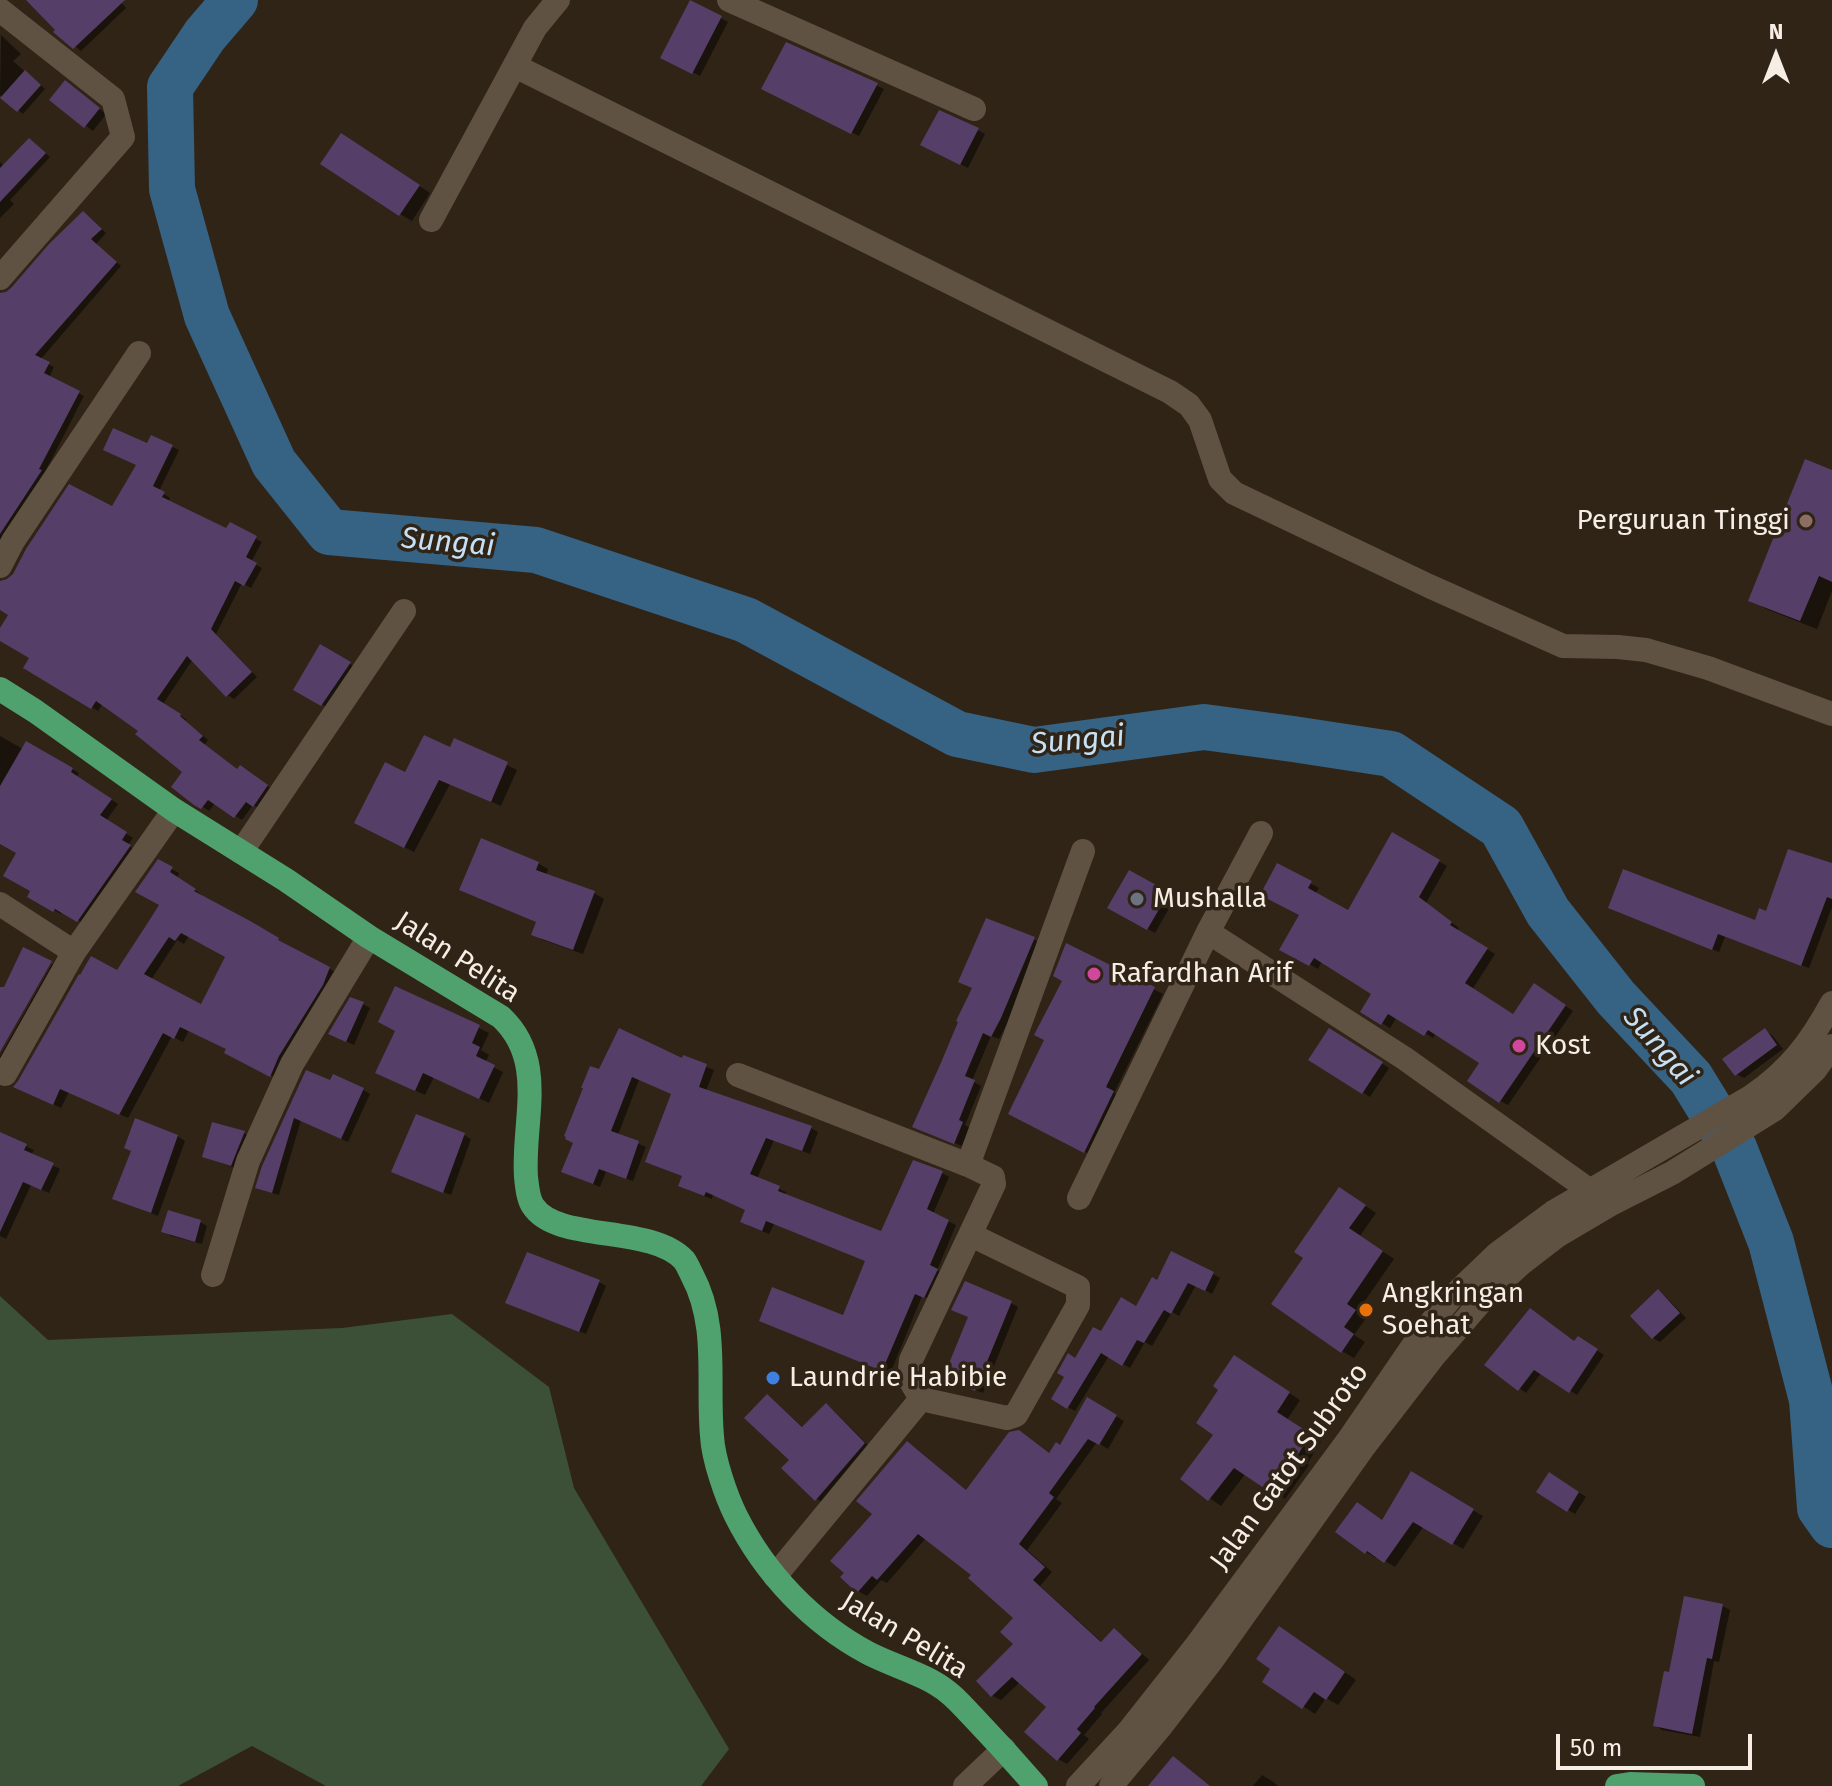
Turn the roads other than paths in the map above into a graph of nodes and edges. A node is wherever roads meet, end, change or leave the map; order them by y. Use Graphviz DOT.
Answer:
graph roads {
  1 [pos="11,0"];
  2 [pos="558,0"];
  3 [pos="729,0"];
  4 [pos="0,9"];
  5 [pos="515,66"];
  6 [pos="974,109"];
  7 [pos="431,220"];
  8 [pos="0,278"];
  9 [pos="139,353"];
  10 [pos="10,527"];
  11 [pos="0,566"];
  12 [pos="404,611"];
  13 [pos="0,689"];
  14 [pos="1832,714"];
  15 [pos="174,810"];
  16 [pos="1261,833"];
  17 [pos="1083,851"];
  18 [pos="241,852"];
  19 [pos="0,904"];
  20 [pos="1208,932"];
  21 [pos="369,937"];
  22 [pos="74,952"];
  23 [pos="1832,1003"];
  24 [pos="1832,1046"];
  25 [pos="5,1074"];
  26 [pos="738,1075"];
  27 [pos="968,1165"];
  28 [pos="1589,1190"];
  29 [pos="1079,1198"];
  30 [pos="971,1235"];
  31 [pos="213,1275"];
  32 [pos="921,1399"];
  33 [pos="1355,1445"];
  34 [pos="775,1576"];
  35 [pos="1004,1749"];
  36 [pos="965,1786"];
  37 [pos="1036,1786"];
  38 [pos="1078,1786"];
  39 [pos="1111,1786"];
  40 [pos="1617,1786"];
  41 [pos="1693,1786"];
  1 -- 4 [label="street"];
  2 -- 5 [label="street"];
  3 -- 6 [label="street"];
  4 -- 8 [label="street"];
  5 -- 7 [label="street"];
  5 -- 14 [label="street"];
  9 -- 10 [label="street"];
  10 -- 11 [label="street"];
  12 -- 18 [label="street"];
  13 -- 15 [label="highway, Jalan Pelita"];
  15 -- 18 [label="highway, Jalan Pelita"];
  15 -- 22 [label="street"];
  16 -- 20 [label="street"];
  17 -- 27 [label="street"];
  18 -- 21 [label="highway, Jalan Pelita"];
  19 -- 22 [label="street"];
  20 -- 28 [label="street"];
  20 -- 29 [label="street"];
  21 -- 31 [label="street"];
  21 -- 34 [label="highway, Jalan Pelita"];
  22 -- 25 [label="street"];
  23 -- 28 [label="street, Jalan Gatot Subroto"];
  24 -- 33 [label="street, Jalan Gatot Subroto"];
  26 -- 27 [label="street"];
  27 -- 30 [label="street"];
  28 -- 33 [label="street, Jalan Gatot Subroto"];
  30 -- 32 [label="street"];
  30 -- 32 [label="street"];
  32 -- 34 [label="street"];
  33 -- 38 [label="street, Jalan Gatot Subroto"];
  33 -- 39 [label="street, Jalan Gatot Subroto"];
  34 -- 35 [label="highway, Jalan Pelita"];
  35 -- 36 [label="street"];
  35 -- 37 [label="highway, Jalan Pelita"];
  40 -- 41 [label="highway"];
}
